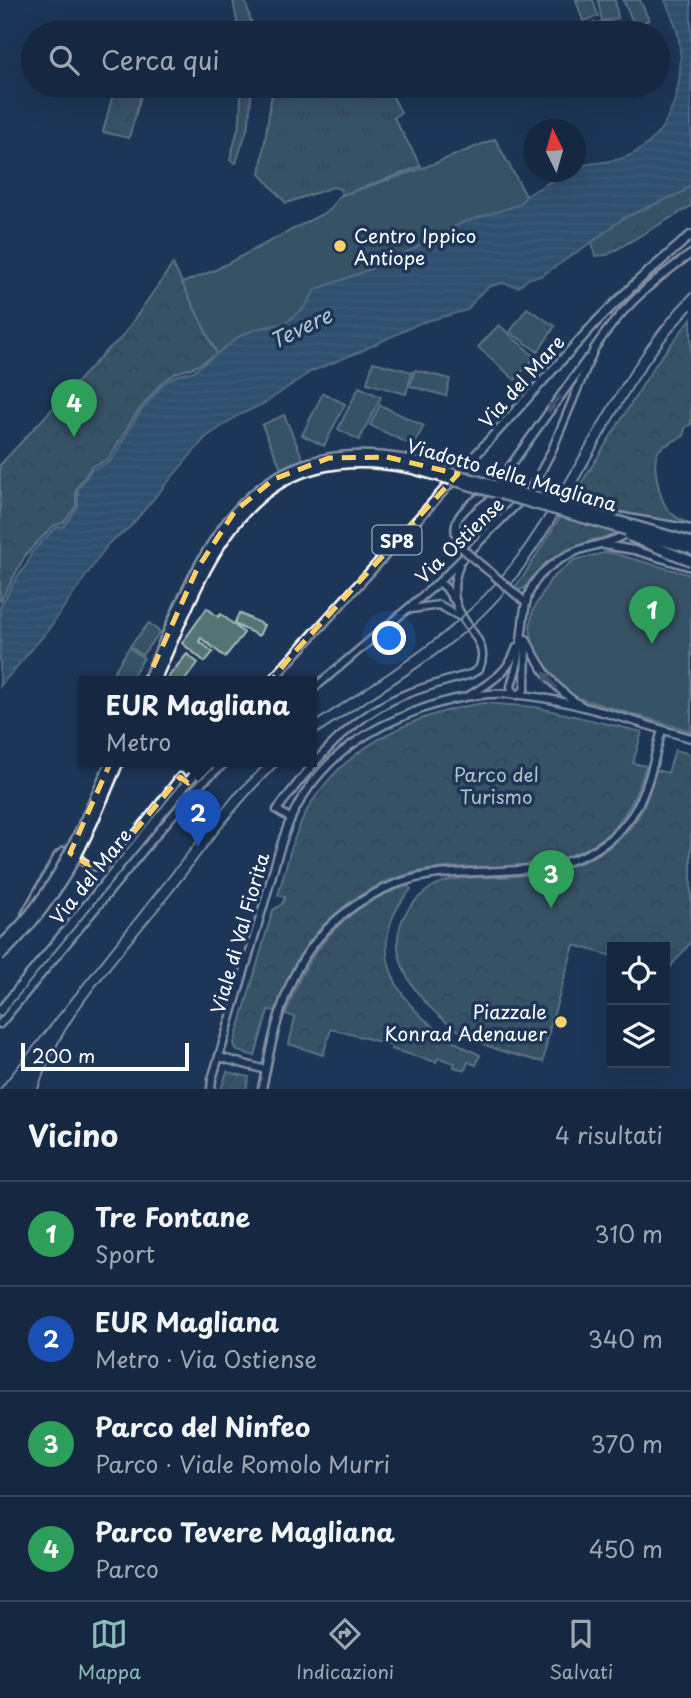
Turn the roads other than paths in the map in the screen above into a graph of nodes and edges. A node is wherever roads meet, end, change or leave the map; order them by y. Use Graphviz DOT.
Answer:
graph roads {
  1 [pos="691,235"];
  2 [pos="691,254"];
  3 [pos="594,349"];
  4 [pos="607,525"];
  5 [pos="690,536"];
  6 [pos="599,544"];
  7 [pos="691,549"];
  8 [pos="634,550"];
  9 [pos="691,561"];
  10 [pos="460,562"];
  11 [pos="691,567"];
  12 [pos="439,582"];
  13 [pos="453,600"];
  14 [pos="525,602"];
  15 [pos="405,611"];
  16 [pos="461,617"];
  17 [pos="523,640"];
  18 [pos="149,676"];
  19 [pos="157,676"];
  20 [pos="276,676"];
  21 [pos="317,686"];
  22 [pos="516,695"];
  23 [pos="468,696"];
  24 [pos="586,709"];
  25 [pos="359,721"];
  26 [pos="662,730"];
  27 [pos="367,734"];
  28 [pos="691,738"];
  29 [pos="317,759"];
  30 [pos="108,767"];
  31 [pos="117,767"];
  32 [pos="200,767"];
  33 [pos="220,767"];
  34 [pos="310,767"];
  35 [pos="188,783"];
  36 [pos="291,819"];
  37 [pos="64,852"];
  38 [pos="22,923"];
  39 [pos="0,946"];
  40 [pos="0,956"];
  41 [pos="0,1011"];
  42 [pos="0,1024"];
  43 [pos="219,1057"];
  44 [pos="266,1070"];
  45 [pos="212,1079"];
  46 [pos="206,1089"];
  47 [pos="211,1089"];
  48 [pos="262,1089"];
  1 -- 20 [label="main road, Via del Mare / SP8"];
  2 -- 3 [label="main road, Via Ostiense"];
  3 -- 10 [label="main road, Via Ostiense"];
  3 -- 14 [label="main road, one-way, bridge"];
  4 -- 7 [label="highway, Viadotto della Magliana, bridge"];
  4 -- 9 [label="highway, bridge"];
  4 -- 19 [label="highway, Viadotto della Magliana, bridge"];
  5 -- 18 [label="highway, Viadotto della Magliana, bridge"];
  6 -- 8 [label="main road"];
  6 -- 8 [label="main road"];
  6 -- 14 [label="main road"];
  8 -- 11 [label="main road"];
  10 -- 12 [label="main road, Via Ostiense"];
  10 -- 13 [label="main road"];
  12 -- 13 [label="main road"];
  12 -- 15 [label="main road, Via Ostiense"];
  13 -- 16 [label="main road"];
  14 -- 17 [label="main road"];
  15 -- 16 [label="main road"];
  15 -- 21 [label="main road, Via Ostiense"];
  16 -- 25 [label="main road"];
  17 -- 22 [label="main road"];
  17 -- 22 [label="main road"];
  17 -- 23 [label="main road"];
  24 -- 17 [label="main road, one-way"];
  22 -- 23 [label="main road, Viale di Val Fiorita"];
  22 -- 24 [label="main road, Viale di Val Fiorita"];
  23 -- 27 [label="main road, Viale di Val Fiorita"];
  24 -- 26 [label="main road, Viale di Val Fiorita"];
  25 -- 27 [label="main road"];
  25 -- 29 [label="main road"];
  26 -- 28 [label="main road, Viale di Val Fiorita"];
  26 -- 44 [label="main road"];
  27 -- 36 [label="main road, Viale di Val Fiorita"];
  30 -- 38 [label="highway, bridge"];
  31 -- 40 [label="highway, bridge"];
  32 -- 35 [label="main road, Via del Mare"];
  33 -- 42 [label="main road"];
  34 -- 36 [label="main road"];
  35 -- 37 [label="main road"];
  35 -- 41 [label="main road, Via del Mare"];
  36 -- 43 [label="main road, Viale di Val Fiorita"];
  37 -- 38 [label="highway, bridge"];
  38 -- 39 [label="highway, bridge"];
  43 -- 44 [label="main road"];
  43 -- 45 [label="main road, Viale di Val Fiorita"];
  44 -- 48 [label="main road"];
  45 -- 46 [label="main road"];
  45 -- 47 [label="main road"];
}
